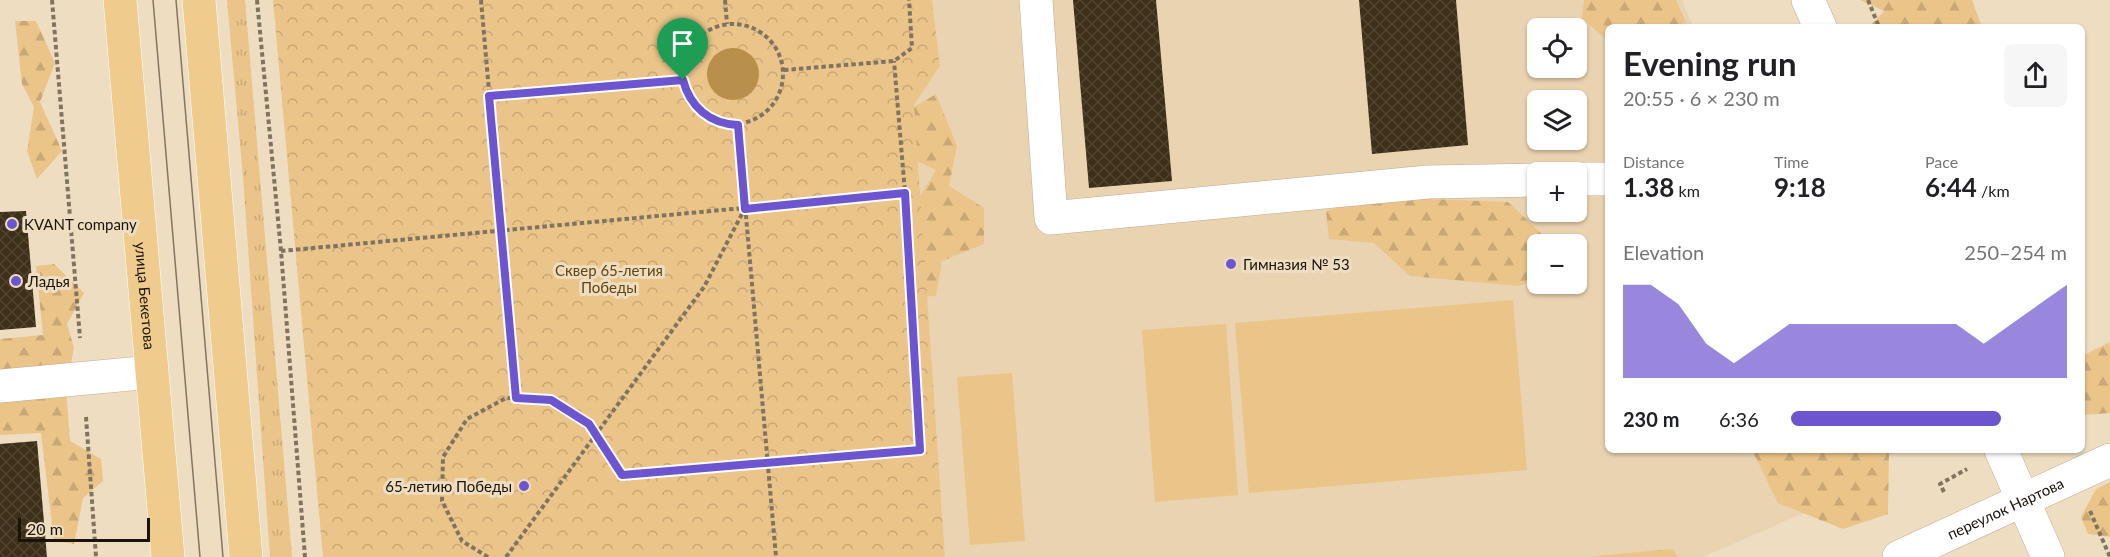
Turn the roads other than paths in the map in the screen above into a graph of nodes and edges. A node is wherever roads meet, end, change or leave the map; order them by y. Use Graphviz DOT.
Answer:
graph roads {
  1 [pos="120,0"];
  2 [pos="199,0"];
  3 [pos="1036,0"];
  4 [pos="1808,0"];
  5 [pos="1819,24"];
  6 [pos="1587,179"];
  7 [pos="1605,179"];
  8 [pos="1527,180"];
  9 [pos="152,372"];
  10 [pos="0,386"];
  11 [pos="2002,453"];
  12 [pos="2110,460"];
  13 [pos="2022,500"];
  14 [pos="168,557"];
  15 [pos="246,557"];
  16 [pos="1899,557"];
  17 [pos="2048,557"];
  1 -- 9 [label="main road, улица Бекетова"];
  2 -- 15 [label="main road"];
  3 -- 8 [label="street"];
  4 -- 5 [label="street"];
  6 -- 7 [label="street"];
  9 -- 10 [label="street"];
  9 -- 14 [label="main road, улица Бекетова"];
  11 -- 13 [label="street"];
  12 -- 13 [label="street, переулок Нартова"];
  13 -- 16 [label="street, переулок Нартова"];
  13 -- 17 [label="street"];
}
